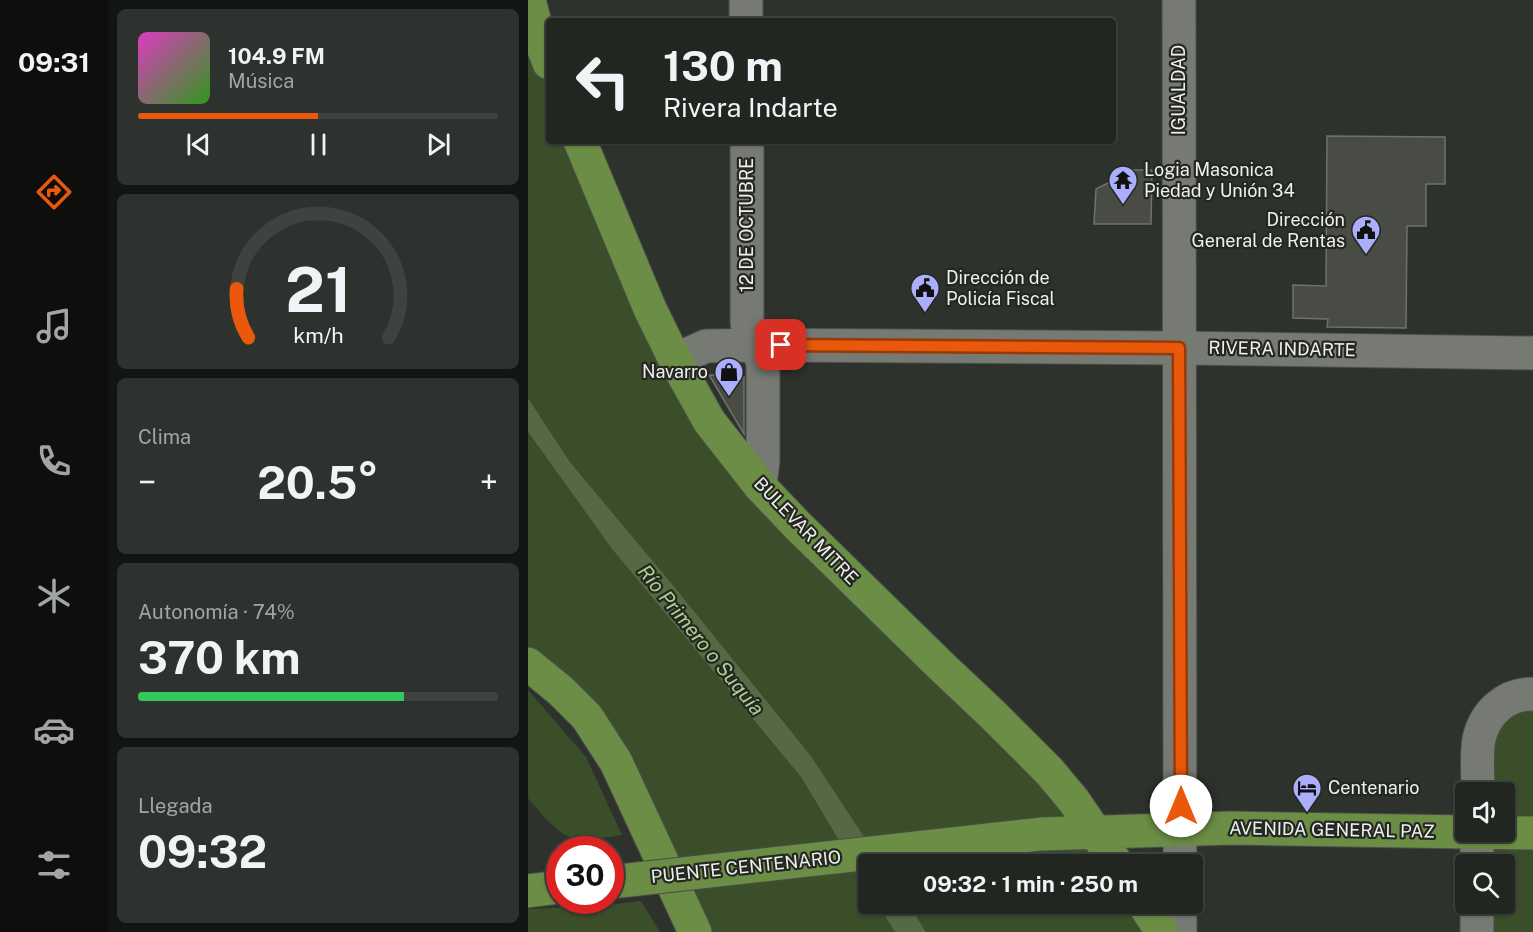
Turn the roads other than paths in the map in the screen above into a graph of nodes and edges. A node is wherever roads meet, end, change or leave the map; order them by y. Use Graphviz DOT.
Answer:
graph roads {
  1 [pos="529,0"];
  2 [pos="746,0"];
  3 [pos="1179,0"];
  4 [pos="746,18"];
  5 [pos="546,55"];
  6 [pos="581,144"];
  7 [pos="747,144"];
  8 [pos="757,345"];
  9 [pos="1179,348"];
  10 [pos="1533,353"];
  11 [pos="675,360"];
  12 [pos="760,486"];
  13 [pos="528,664"];
  14 [pos="1533,694"];
  15 [pos="1478,782"];
  16 [pos="1181,829"];
  17 [pos="1455,831"];
  18 [pos="1095,832"];
  19 [pos="1515,832"];
  20 [pos="1533,832"];
  21 [pos="1024,836"];
  22 [pos="1110,854"];
  23 [pos="1180,854"];
  24 [pos="624,881"];
  25 [pos="1150,914"];
  26 [pos="1180,914"];
  27 [pos="1477,914"];
  28 [pos="695,932"];
  29 [pos="1162,932"];
  30 [pos="1180,932"];
  31 [pos="1477,932"];
  1 -- 5 [label="main road"];
  2 -- 4 [label="street"];
  3 -- 9 [label="street, IGUALDAD"];
  6 -- 11 [label="main road, BULEVAR MITRE"];
  7 -- 8 [label="street, 12 DE OCTUBRE"];
  8 -- 9 [label="street, RIVERA INDARTE"];
  8 -- 11 [label="street, RIVERA INDARTE"];
  8 -- 12 [label="street, 12 DE OCTUBRE"];
  9 -- 10 [label="street, RIVERA INDARTE"];
  9 -- 16 [label="street, IGUALDAD"];
  11 -- 12 [label="main road, BULEVAR MITRE"];
  12 -- 18 [label="main road, BULEVAR MITRE"];
  13 -- 28 [label="main road"];
  14 -- 15 [label="street"];
  16 -- 17 [label="main road, AVENIDA GENERAL PAZ"];
  16 -- 18 [label="main road, AVENIDA GENERAL PAZ"];
  16 -- 23 [label="street, IGUALDAD"];
  18 -- 21 [label="main road, AVENIDA GENERAL PAZ"];
  18 -- 22 [label="main road, BULEVAR MITRE"];
  19 -- 20 [label="main road, AVENIDA GENERAL PAZ"];
  21 -- 24 [label="main road, PUENTE CENTENARIO, bridge"];
  25 -- 29 [label="main road"];
  26 -- 30 [label="street"];
  27 -- 31 [label="street"];
}
